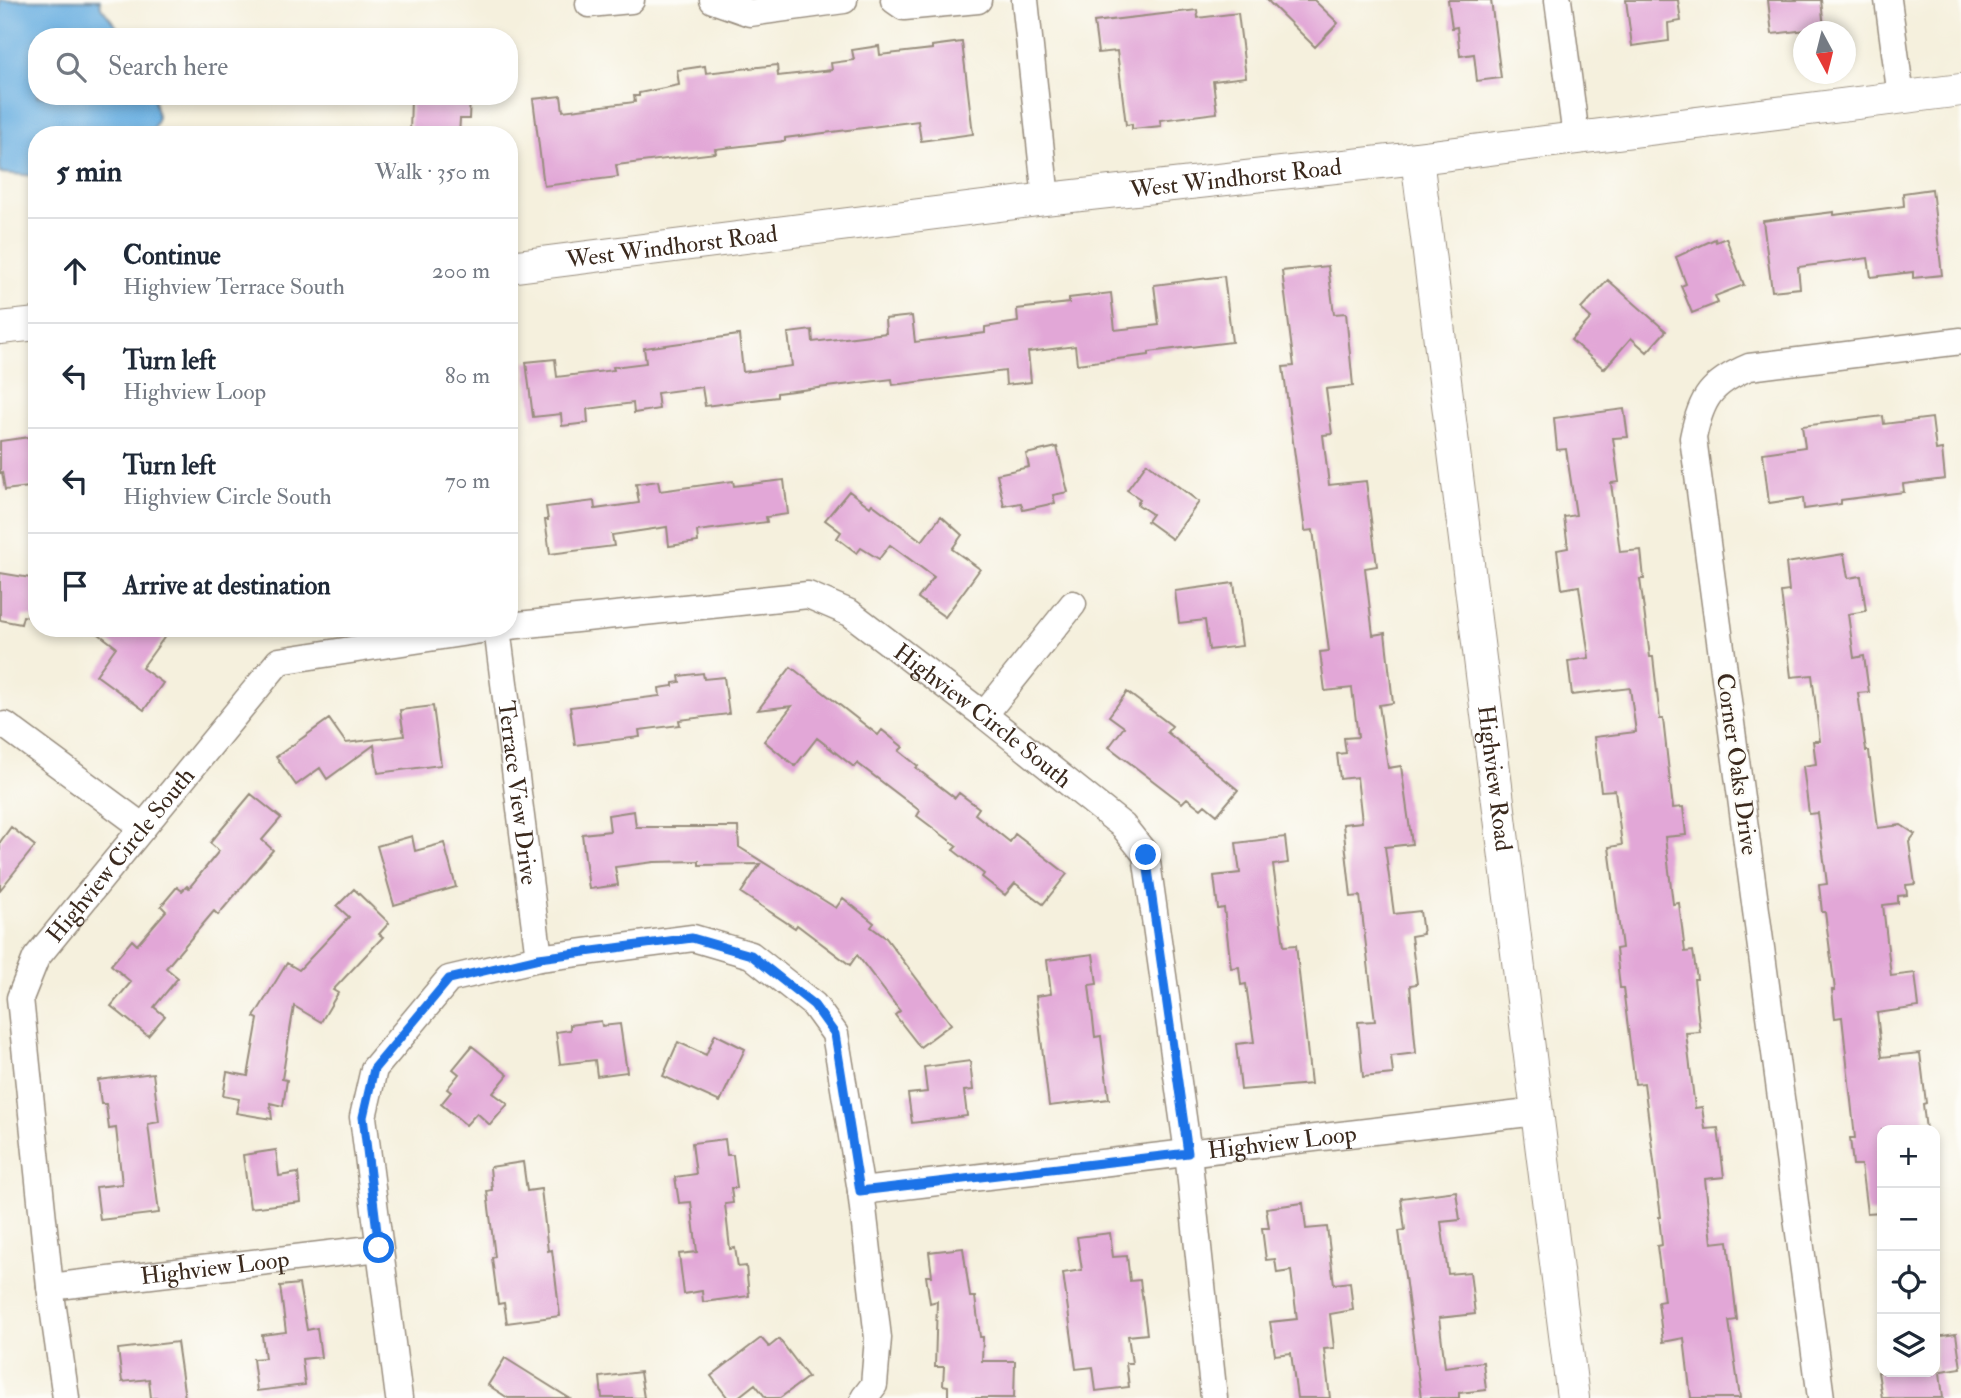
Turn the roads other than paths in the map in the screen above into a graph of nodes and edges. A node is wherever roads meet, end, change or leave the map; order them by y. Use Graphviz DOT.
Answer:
graph roads {
  1 [pos="631,0"];
  2 [pos="713,0"];
  3 [pos="844,0"];
  4 [pos="894,0"];
  5 [pos="978,0"];
  6 [pos="1025,0"];
  7 [pos="1558,0"];
  8 [pos="1888,0"];
  9 [pos="589,4"];
  10 [pos="1961,90"];
  11 [pos="1900,97"];
  12 [pos="1576,137"];
  13 [pos="1417,158"];
  14 [pos="1046,199"];
  15 [pos="518,266"];
  16 [pos="28,325"];
  17 [pos="0,328"];
  18 [pos="1961,341"];
  19 [pos="1073,604"];
  20 [pos="518,625"];
  21 [pos="437,637"];
  22 [pos="497,637"];
  23 [pos="985,715"];
  24 [pos="5,725"];
  25 [pos="143,827"];
  26 [pos="539,958"];
  27 [pos="1537,1112"];
  28 [pos="1188,1153"];
  29 [pos="860,1191"];
  30 [pos="379,1248"];
  31 [pos="50,1287"];
  32 [pos="66,1398"];
  33 [pos="399,1398"];
  34 [pos="864,1398"];
  35 [pos="1214,1398"];
  36 [pos="1573,1398"];
  37 [pos="1821,1398"];
  1 -- 9 [label="street"];
  2 -- 3 [label="street"];
  4 -- 5 [label="street"];
  6 -- 14 [label="street"];
  7 -- 12 [label="street"];
  8 -- 11 [label="street"];
  10 -- 11 [label="street, West Windhorst Road"];
  11 -- 12 [label="street, West Windhorst Road"];
  12 -- 13 [label="street, West Windhorst Road"];
  13 -- 14 [label="street, West Windhorst Road"];
  13 -- 27 [label="street, Highview Road"];
  14 -- 15 [label="street, West Windhorst Road"];
  16 -- 17 [label="street"];
  18 -- 37 [label="street, Corner Oaks Drive"];
  19 -- 23 [label="street"];
  20 -- 23 [label="street, Highview Circle South"];
  21 -- 25 [label="street, Highview Circle South"];
  22 -- 26 [label="street, Terrace View Drive"];
  23 -- 28 [label="street, Highview Circle South"];
  24 -- 25 [label="street"];
  25 -- 31 [label="street, Highview Circle South"];
  26 -- 29 [label="street"];
  26 -- 30 [label="street"];
  27 -- 28 [label="street, Highview Loop"];
  27 -- 36 [label="street, Highview Road"];
  28 -- 29 [label="street, Highview Loop"];
  28 -- 35 [label="street, Highview Circle South"];
  29 -- 34 [label="street"];
  30 -- 31 [label="street, Highview Loop"];
  30 -- 33 [label="street"];
  31 -- 32 [label="street, Highview Circle South"];
}
